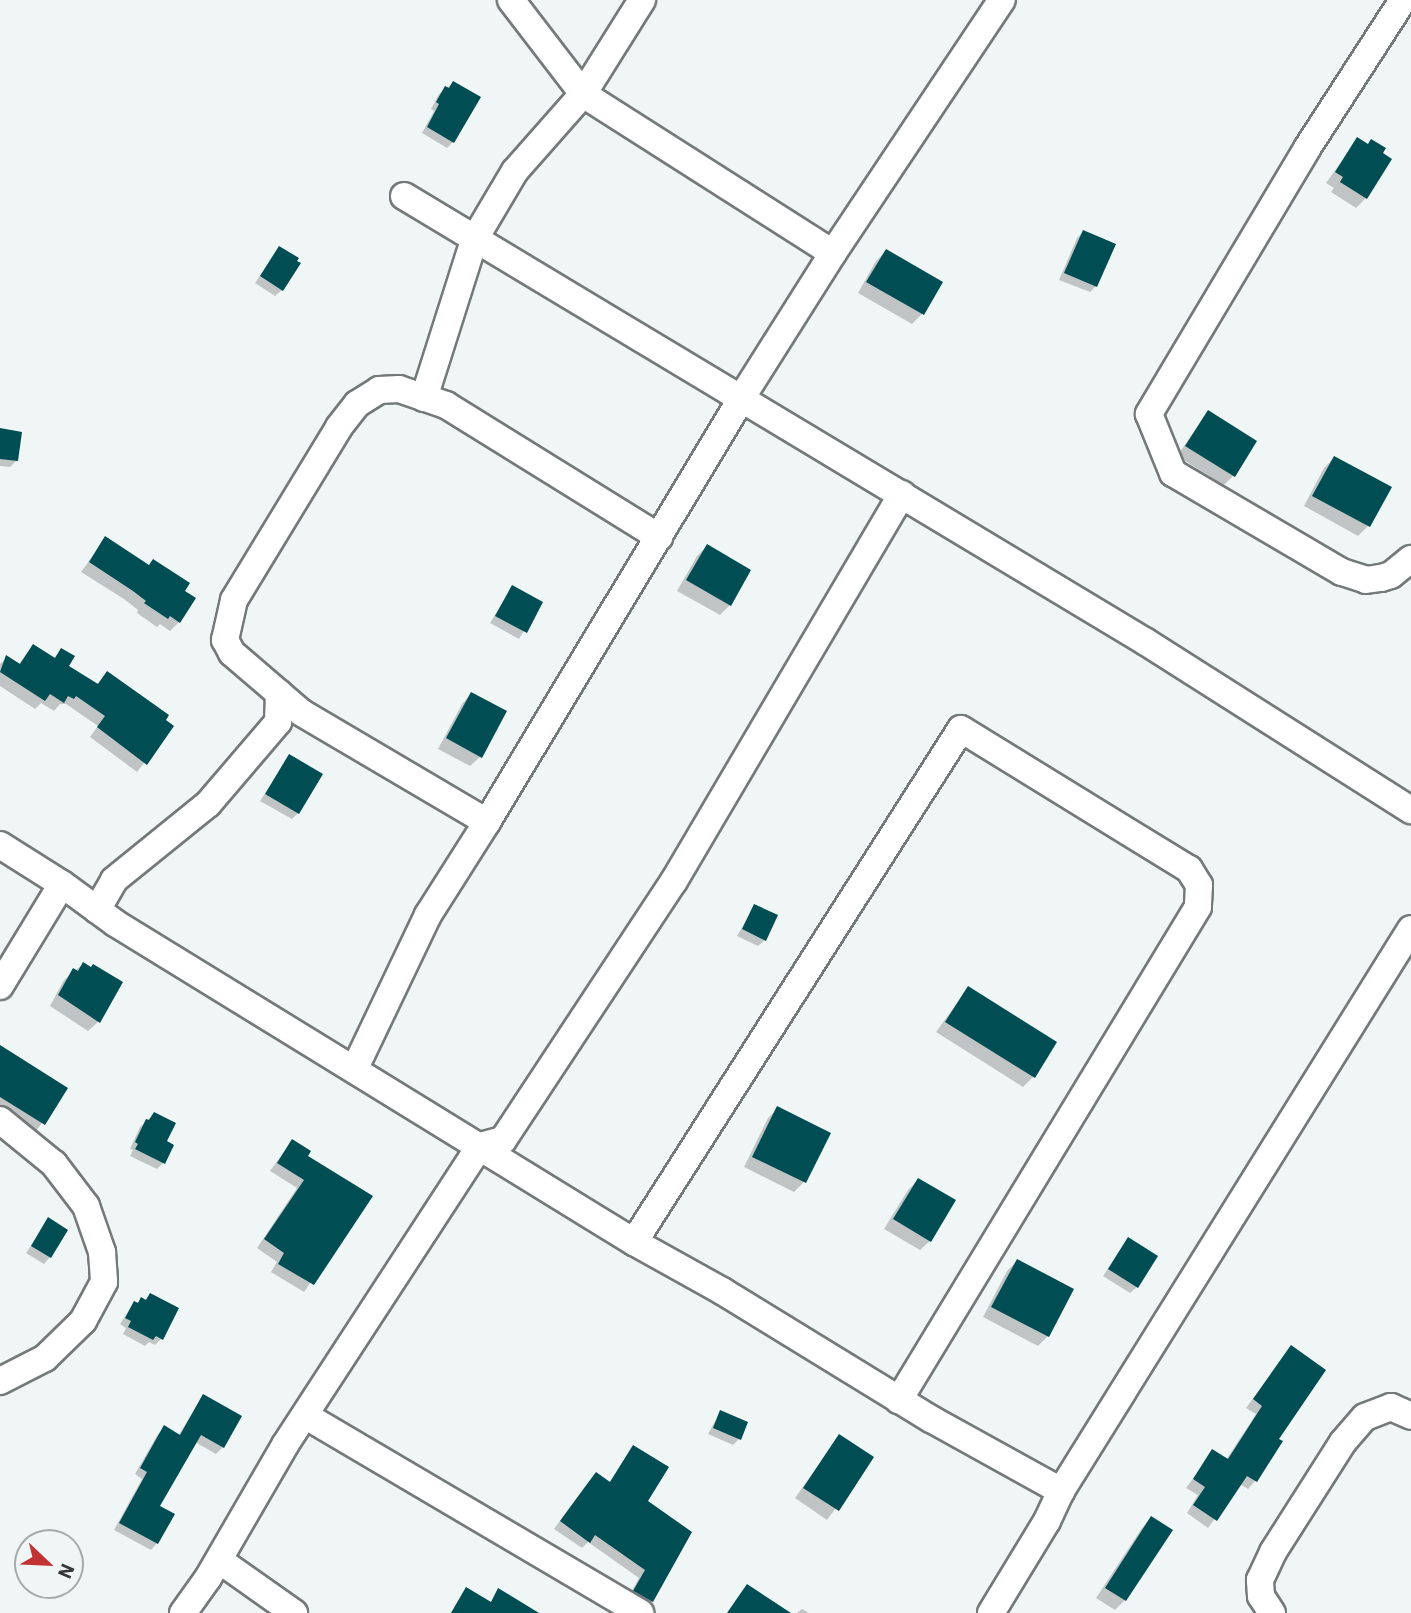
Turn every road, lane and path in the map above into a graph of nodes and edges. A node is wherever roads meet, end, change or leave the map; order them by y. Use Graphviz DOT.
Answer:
graph roads {
  1 [pos="511,0"];
  2 [pos="642,0"];
  3 [pos="1002,0"];
  4 [pos="1402,0"];
  5 [pos="583,94"];
  6 [pos="404,196"];
  7 [pos="474,240"];
  8 [pos="833,253"];
  9 [pos="743,397"];
  10 [pos="424,398"];
  11 [pos="902,494"];
  12 [pos="659,537"];
  13 [pos="1411,559"];
  14 [pos="279,693"];
  15 [pos="1411,810"];
  16 [pos="487,822"];
  17 [pos="0,845"];
  18 [pos="62,884"];
  19 [pos="97,910"];
  20 [pos="1411,929"];
  21 [pos="0,986"];
  22 [pos="355,1068"];
  23 [pos="0,1120"];
  24 [pos="480,1146"];
  25 [pos="634,1242"];
  26 [pos="0,1381"];
  27 [pos="899,1400"];
  28 [pos="306,1416"];
  29 [pos="1411,1416"];
  30 [pos="1061,1491"];
  31 [pos="219,1560"];
  32 [pos="183,1613"];
  33 [pos="293,1613"];
  34 [pos="640,1613"];
  35 [pos="991,1613"];
  36 [pos="1272,1613"];
  1 -- 5 [label="street"];
  2 -- 5 [label="street"];
  3 -- 8 [label="street"];
  4 -- 13 [label="street"];
  5 -- 7 [label="street"];
  5 -- 8 [label="street"];
  6 -- 7 [label="street"];
  7 -- 9 [label="street"];
  7 -- 10 [label="street"];
  8 -- 9 [label="street"];
  9 -- 11 [label="street"];
  9 -- 12 [label="street"];
  10 -- 12 [label="street"];
  10 -- 14 [label="street"];
  11 -- 15 [label="street"];
  11 -- 24 [label="street"];
  12 -- 16 [label="street"];
  14 -- 16 [label="street"];
  14 -- 19 [label="street"];
  16 -- 22 [label="street"];
  17 -- 18 [label="street"];
  18 -- 19 [label="street"];
  18 -- 21 [label="street"];
  19 -- 22 [label="street"];
  20 -- 30 [label="street"];
  22 -- 24 [label="street"];
  23 -- 26 [label="street"];
  24 -- 25 [label="street"];
  24 -- 28 [label="street"];
  25 -- 27 [label="street"];
  25 -- 27 [label="street"];
  27 -- 30 [label="street"];
  28 -- 31 [label="street"];
  28 -- 34 [label="street"];
  29 -- 36 [label="street"];
  30 -- 35 [label="street"];
  31 -- 32 [label="street"];
  31 -- 33 [label="street"];
}
